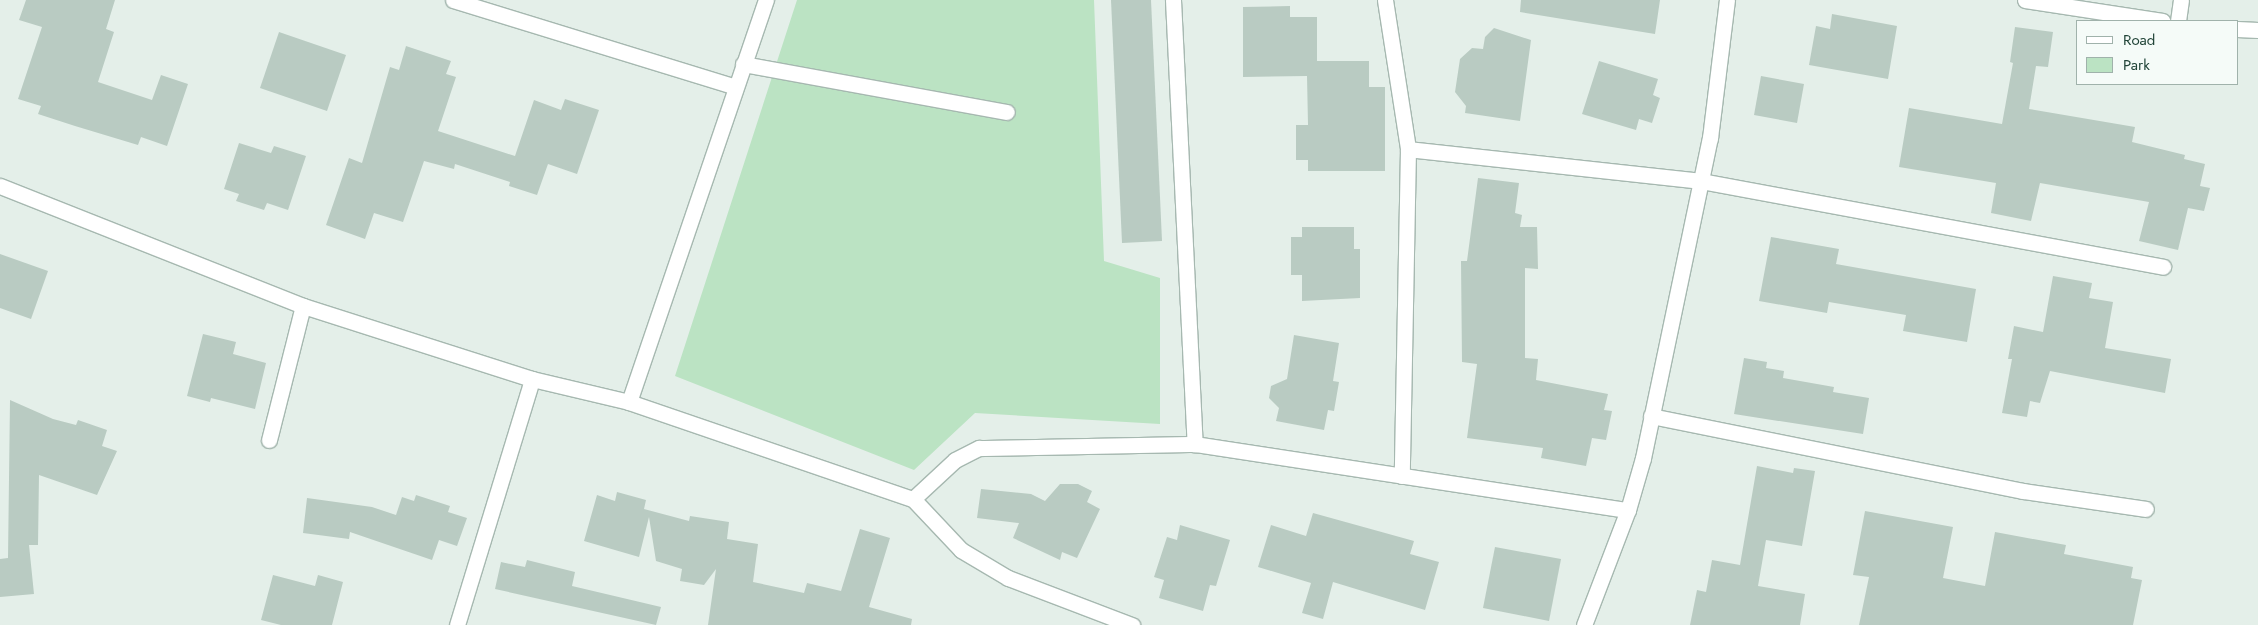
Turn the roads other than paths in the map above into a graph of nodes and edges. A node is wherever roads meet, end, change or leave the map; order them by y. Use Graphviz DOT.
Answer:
graph roads {
  1 [pos="453,0"];
  2 [pos="766,0"];
  3 [pos="1173,0"];
  4 [pos="1385,0"];
  5 [pos="1727,0"];
  6 [pos="2025,0"];
  7 [pos="2182,0"];
  8 [pos="2155,20"];
  9 [pos="2178,20"];
  10 [pos="2238,28"];
  11 [pos="2258,30"];
  12 [pos="743,64"];
  13 [pos="735,87"];
  14 [pos="1007,112"];
  15 [pos="1408,148"];
  16 [pos="1701,181"];
  17 [pos="0,186"];
  18 [pos="2163,268"];
  19 [pos="303,306"];
  20 [pos="532,379"];
  21 [pos="629,402"];
  22 [pos="1651,416"];
  23 [pos="268,440"];
  24 [pos="1195,444"];
  25 [pos="1402,476"];
  26 [pos="913,499"];
  27 [pos="2146,509"];
  28 [pos="1628,510"];
  29 [pos="457,625"];
  30 [pos="1132,625"];
  31 [pos="1584,625"];
  1 -- 13 [label="street"];
  2 -- 12 [label="street"];
  3 -- 24 [label="street"];
  4 -- 15 [label="street"];
  5 -- 16 [label="street"];
  6 -- 8 [label="street"];
  7 -- 9 [label="street"];
  10 -- 11 [label="street"];
  12 -- 13 [label="street"];
  12 -- 14 [label="street"];
  13 -- 21 [label="street"];
  15 -- 16 [label="street"];
  15 -- 25 [label="street"];
  16 -- 18 [label="street"];
  16 -- 22 [label="street"];
  17 -- 19 [label="street"];
  19 -- 20 [label="street"];
  19 -- 23 [label="street"];
  20 -- 21 [label="street"];
  20 -- 29 [label="street"];
  21 -- 26 [label="street"];
  22 -- 27 [label="street"];
  22 -- 28 [label="street"];
  24 -- 25 [label="street"];
  24 -- 26 [label="street"];
  25 -- 28 [label="street"];
  26 -- 30 [label="street"];
  28 -- 31 [label="street"];
}
